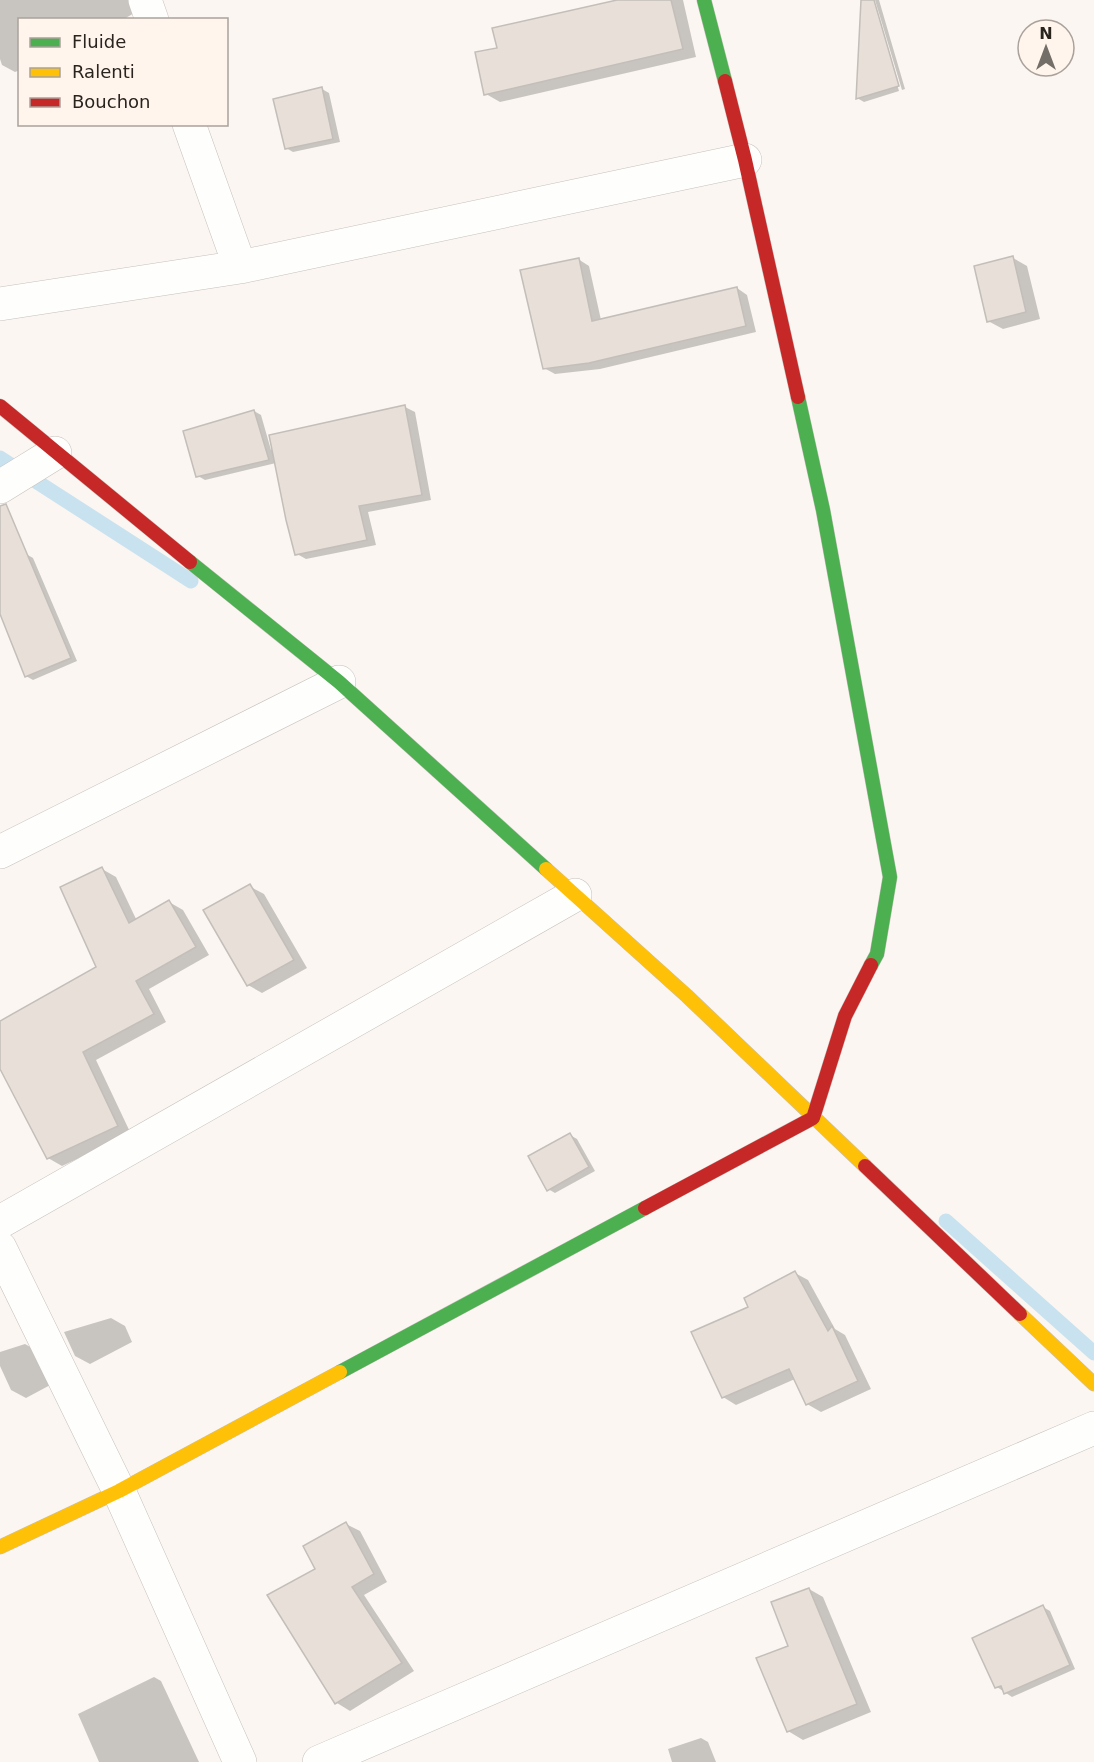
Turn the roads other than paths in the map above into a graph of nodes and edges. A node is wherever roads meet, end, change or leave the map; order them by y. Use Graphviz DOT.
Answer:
graph roads {
  1 [pos="145,0"];
  2 [pos="704,0"];
  3 [pos="151,18"];
  4 [pos="190,126"];
  5 [pos="746,160"];
  6 [pos="240,267"];
  7 [pos="0,304"];
  8 [pos="0,406"];
  9 [pos="55,453"];
  10 [pos="0,487"];
  11 [pos="339,682"];
  12 [pos="0,852"];
  13 [pos="576,896"];
  14 [pos="813,1118"];
  15 [pos="0,1222"];
  16 [pos="0,1248"];
  17 [pos="1094,1384"];
  18 [pos="1094,1428"];
  19 [pos="119,1491"];
  20 [pos="0,1547"];
  21 [pos="383,1750"];
  22 [pos="240,1762"];
  23 [pos="319,1762"];
  1 -- 3 [label="street"];
  2 -- 5 [label="street"];
  4 -- 6 [label="street"];
  5 -- 6 [label="street"];
  5 -- 14 [label="street"];
  6 -- 7 [label="street"];
  8 -- 9 [label="street"];
  9 -- 10 [label="street"];
  9 -- 11 [label="street"];
  11 -- 12 [label="street"];
  11 -- 13 [label="street"];
  13 -- 14 [label="street"];
  13 -- 15 [label="street"];
  14 -- 17 [label="street"];
  14 -- 19 [label="street"];
  16 -- 19 [label="street"];
  18 -- 21 [label="street"];
  19 -- 20 [label="street"];
  19 -- 22 [label="street"];
  21 -- 23 [label="street"];
}
